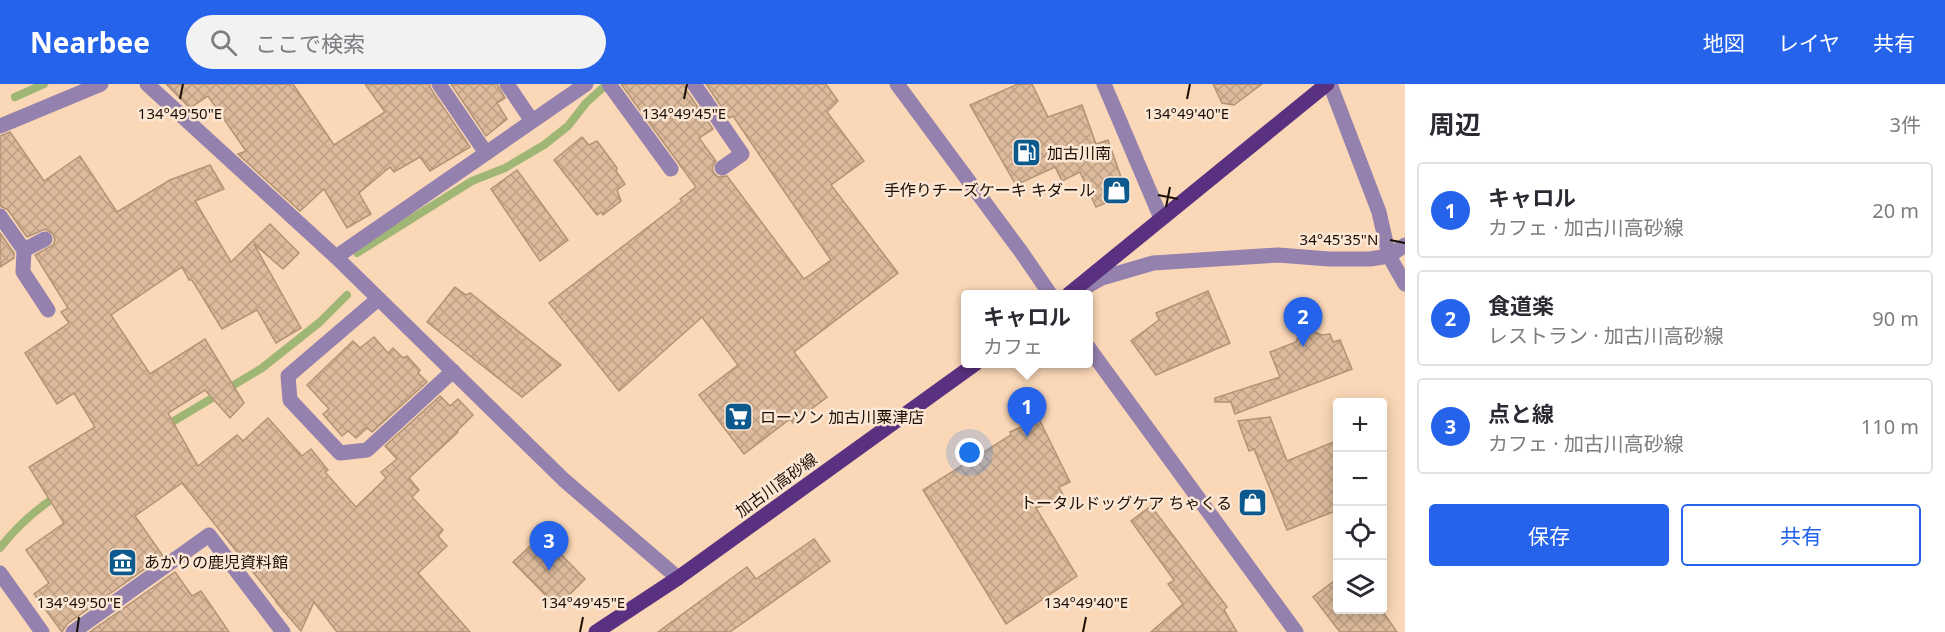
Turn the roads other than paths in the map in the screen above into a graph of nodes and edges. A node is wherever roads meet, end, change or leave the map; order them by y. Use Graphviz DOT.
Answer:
graph roads {
  1 [pos="101,84"];
  2 [pos="147,84"];
  3 [pos="440,84"];
  4 [pos="507,84"];
  5 [pos="586,84"];
  6 [pos="609,84"];
  7 [pos="694,84"];
  8 [pos="897,84"];
  9 [pos="1104,84"];
  10 [pos="1329,84"];
  11 [pos="2,121"];
  12 [pos="532,121"];
  13 [pos="486,153"];
  14 [pos="722,168"];
  15 [pos="671,169"];
  16 [pos="0,216"];
  17 [pos="1161,218"];
  18 [pos="45,239"];
  19 [pos="1405,245"];
  20 [pos="24,250"];
  21 [pos="1389,256"];
  22 [pos="336,257"];
  23 [pos="1405,259"];
  24 [pos="1405,284"];
  25 [pos="1047,290"];
  26 [pos="1076,290"];
  27 [pos="1078,290"];
  28 [pos="378,298"];
  29 [pos="48,310"];
  30 [pos="1093,353"];
  31 [pos="968,368"];
  32 [pos="453,371"];
  33 [pos="0,573"];
  34 [pos="678,578"];
  35 [pos="601,630"];
  36 [pos="42,632"];
  37 [pos="73,632"];
  38 [pos="283,632"];
  39 [pos="1296,632"];
  1 -- 11 [label="street"];
  2 -- 22 [label="street"];
  3 -- 13 [label="street"];
  4 -- 12 [label="street"];
  5 -- 12 [label="street"];
  6 -- 15 [label="street"];
  7 -- 14 [label="street"];
  8 -- 25 [label="street"];
  9 -- 17 [label="street"];
  10 -- 17 [label="main road"];
  10 -- 21 [label="street"];
  12 -- 13 [label="street"];
  13 -- 22 [label="street"];
  16 -- 20 [label="street"];
  17 -- 26 [label="main road"];
  18 -- 20 [label="street"];
  19 -- 21 [label="street"];
  20 -- 29 [label="street"];
  21 -- 23 [label="street"];
  21 -- 24 [label="street"];
  21 -- 27 [label="street"];
  22 -- 28 [label="street"];
  28 -- 32 [label="street"];
  28 -- 32 [label="street"];
  30 -- 39 [label="street"];
  31 -- 34 [label="main road, 加古川高砂線"];
  32 -- 34 [label="street"];
  33 -- 36 [label="street"];
  34 -- 35 [label="main road, 加古川高砂線"];
  37 -- 38 [label="street"];
}
